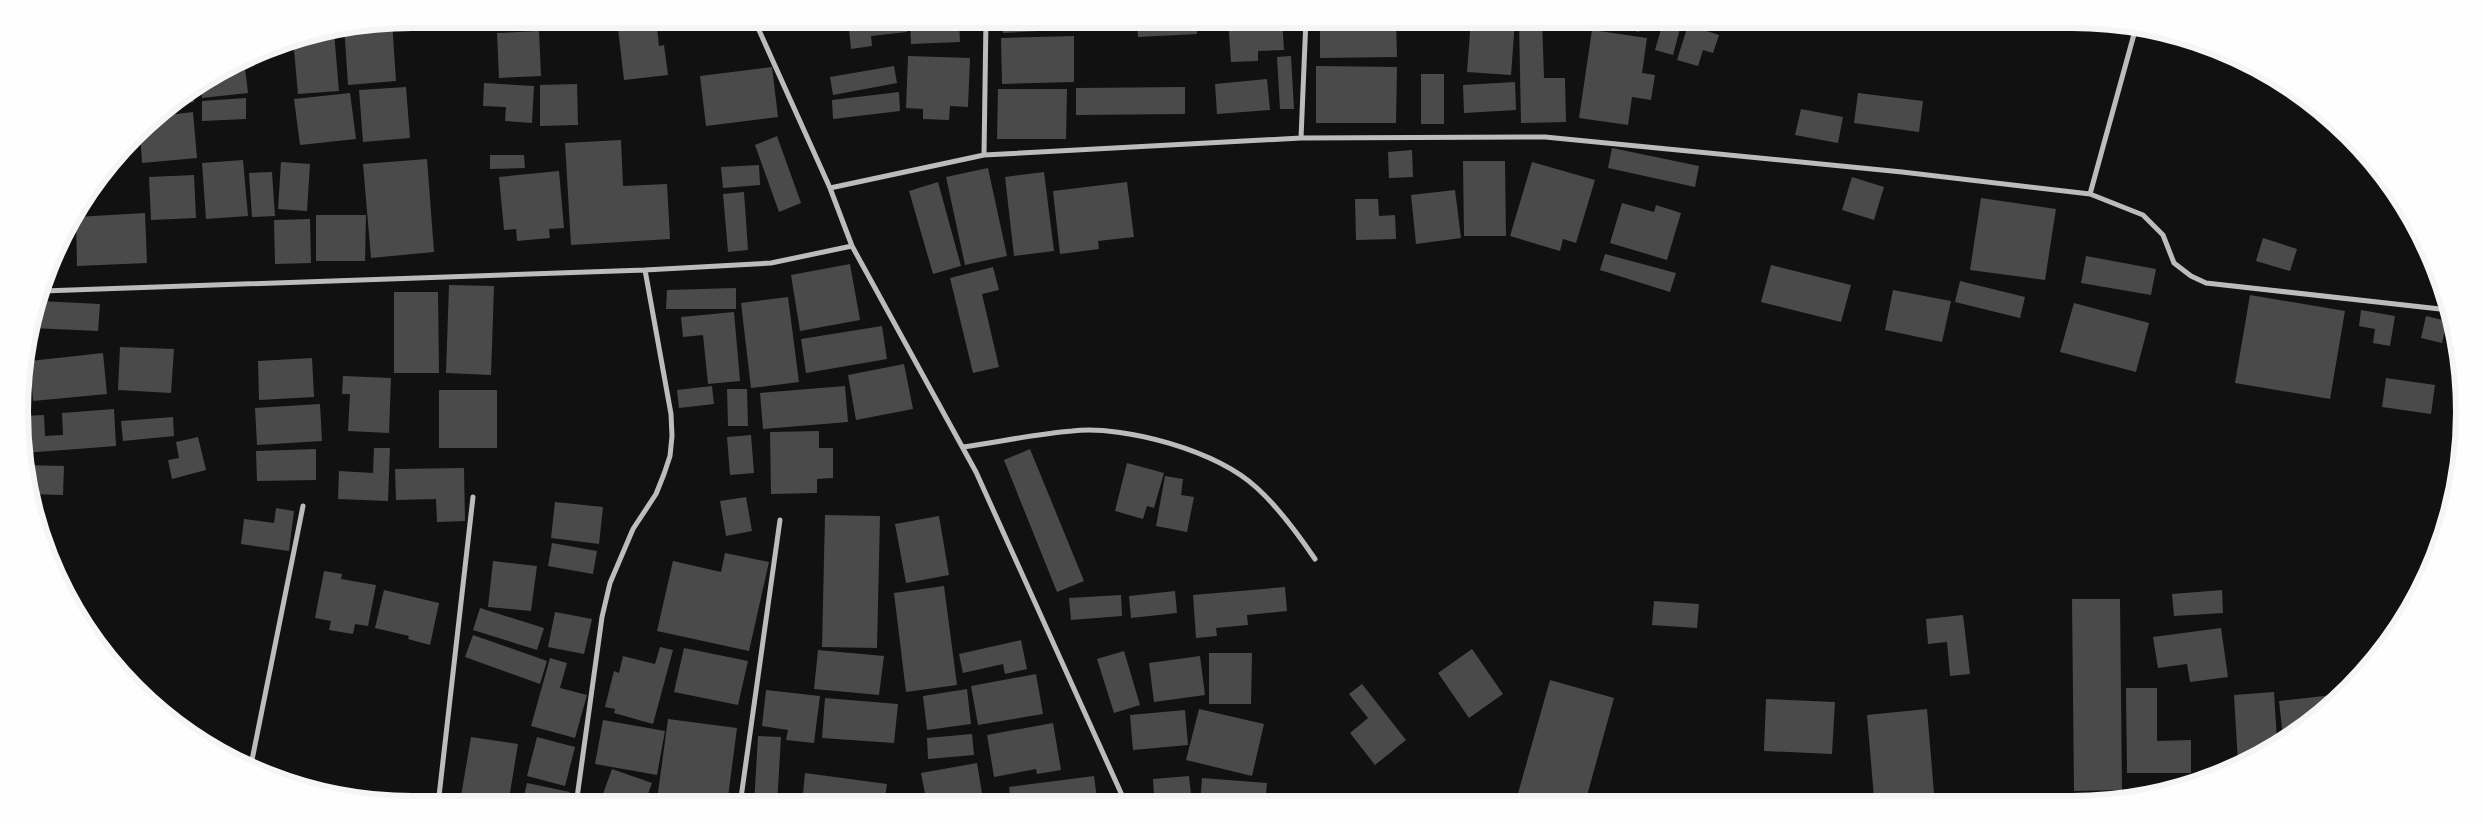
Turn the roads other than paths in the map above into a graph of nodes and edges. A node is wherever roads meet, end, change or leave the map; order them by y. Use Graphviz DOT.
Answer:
graph roads {
  1 [pos="758,28"];
  2 [pos="986,28"];
  3 [pos="1306,28"];
  4 [pos="2134,33"];
  5 [pos="1301,138"];
  6 [pos="984,154"];
  7 [pos="830,188"];
  8 [pos="2090,194"];
  9 [pos="852,246"];
  10 [pos="645,270"];
  11 [pos="47,292"];
  12 [pos="2441,309"];
  13 [pos="962,447"];
  14 [pos="473,497"];
  15 [pos="303,506"];
  16 [pos="780,520"];
  17 [pos="1315,559"];
  18 [pos="252,761"];
  19 [pos="439,796"];
  20 [pos="577,796"];
  21 [pos="741,796"];
  22 [pos="1122,796"];
  1 -- 7 [label="street"];
  2 -- 6 [label="street"];
  3 -- 5 [label="street"];
  4 -- 8 [label="street"];
  5 -- 6 [label="street"];
  5 -- 8 [label="street"];
  6 -- 7 [label="street"];
  7 -- 9 [label="street"];
  8 -- 12 [label="street"];
  9 -- 10 [label="street"];
  9 -- 13 [label="street"];
  10 -- 11 [label="street"];
  10 -- 20 [label="street"];
  13 -- 17 [label="street"];
  13 -- 22 [label="street"];
  14 -- 19 [label="street"];
  15 -- 18 [label="street"];
  16 -- 21 [label="street"];
}
